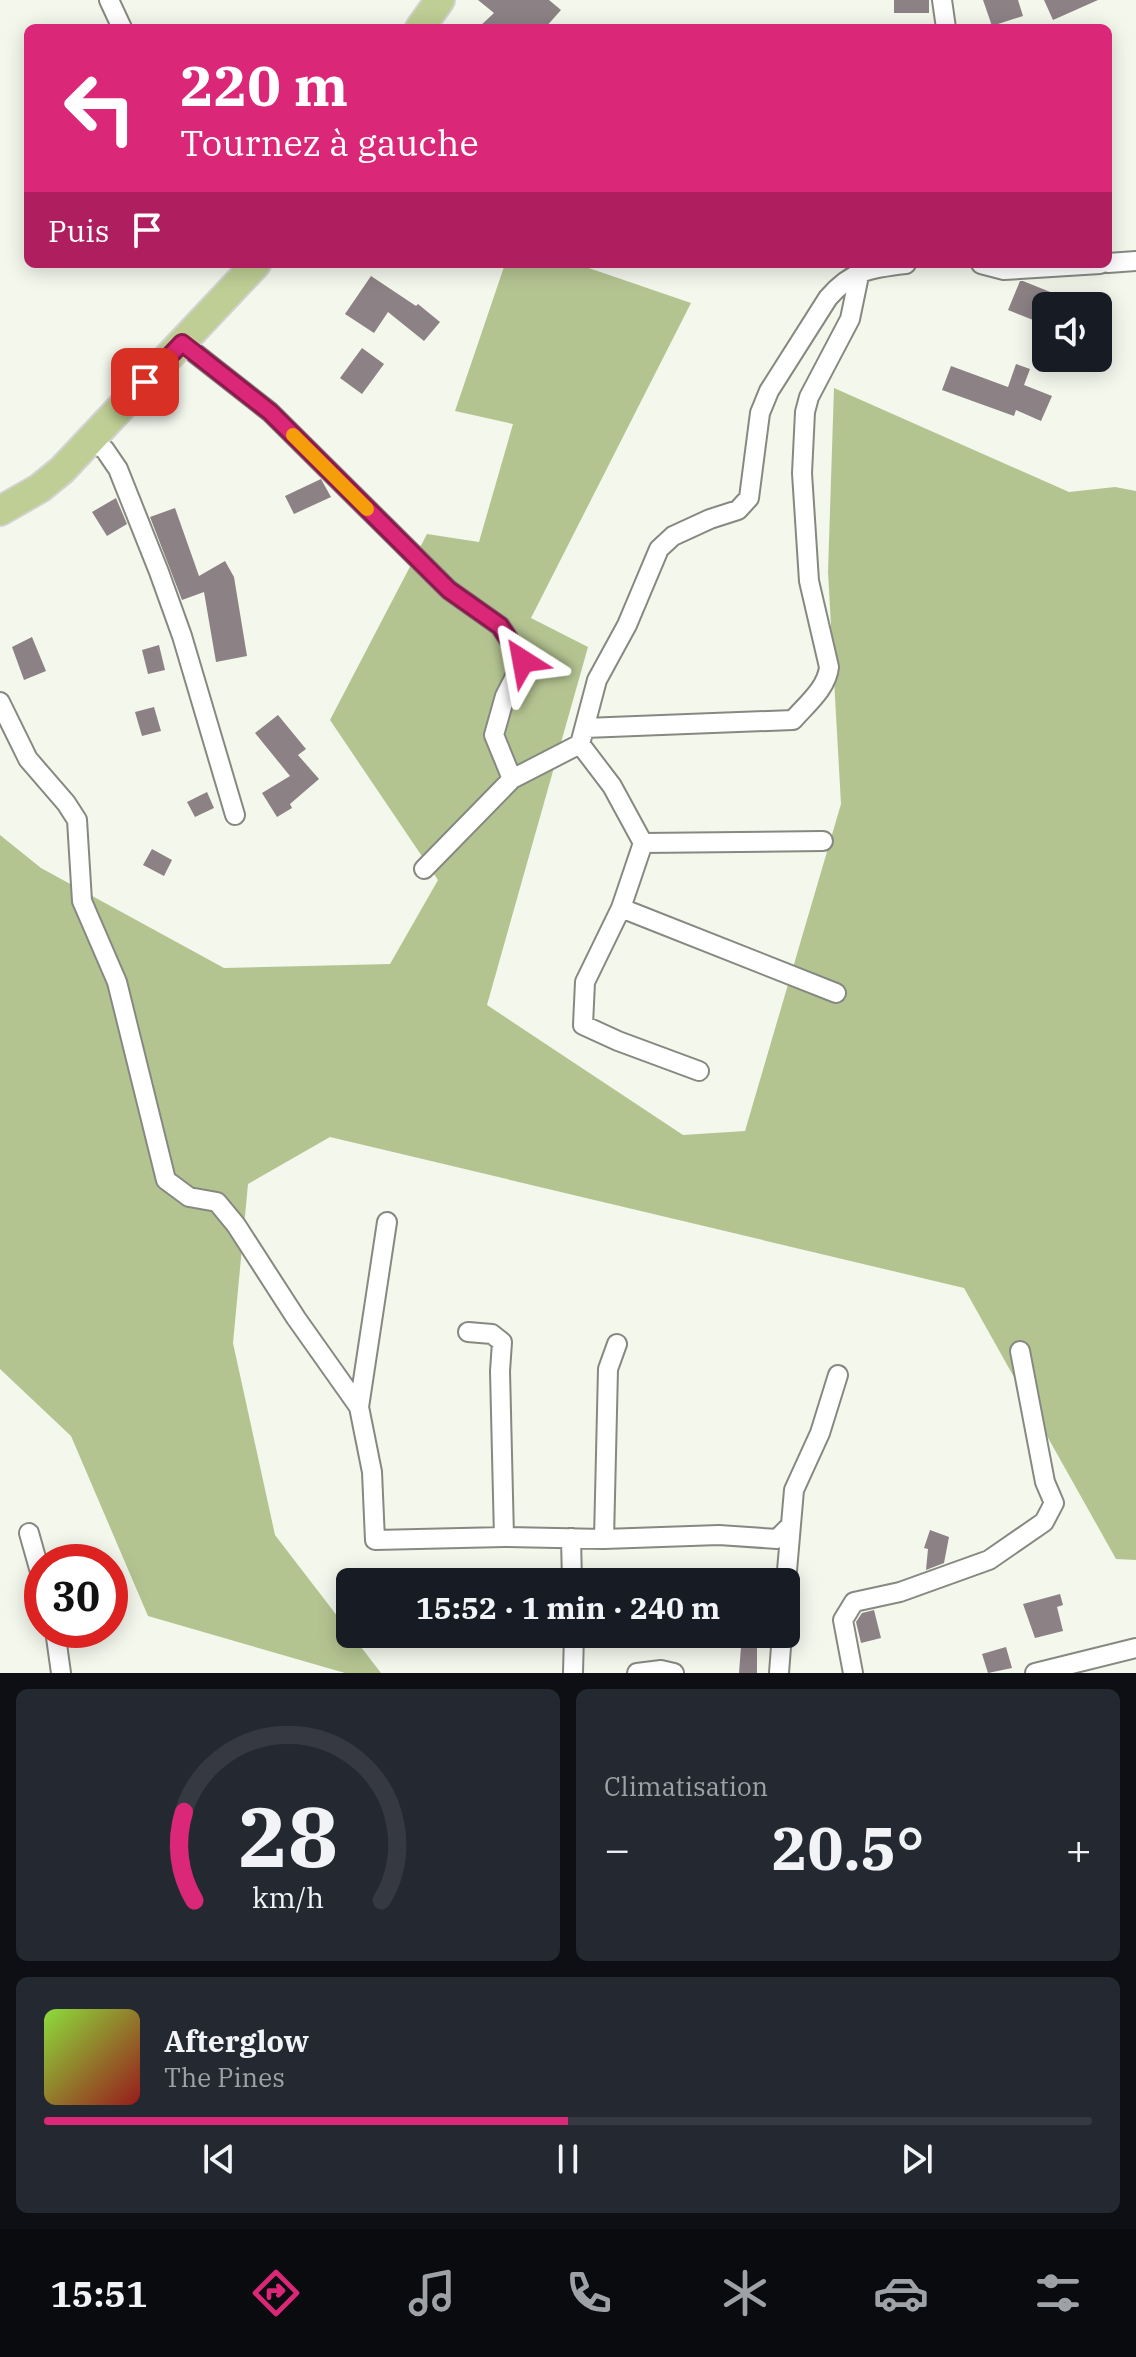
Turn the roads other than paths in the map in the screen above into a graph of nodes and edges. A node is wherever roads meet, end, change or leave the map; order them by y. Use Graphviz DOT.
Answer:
graph roads {
  1 [pos="109,0"];
  2 [pos="440,0"];
  3 [pos="942,0"];
  4 [pos="120,24"];
  5 [pos="423,24"];
  6 [pos="945,24"];
  7 [pos="1136,261"];
  8 [pos="1112,263"];
  9 [pos="252,268"];
  10 [pos="880,268"];
  11 [pos="996,268"];
  12 [pos="1036,268"];
  13 [pos="860,271"];
  14 [pos="182,343"];
  15 [pos="90,440"];
  16 [pos="0,511"];
  17 [pos="0,702"];
  18 [pos="582,736"];
  19 [pos="512,779"];
  20 [pos="235,815"];
  21 [pos="823,841"];
  22 [pos="643,843"];
  23 [pos="424,869"];
  24 [pos="621,908"];
  25 [pos="836,993"];
  26 [pos="699,1071"];
  27 [pos="387,1222"];
  28 [pos="468,1332"];
  29 [pos="617,1344"];
  30 [pos="1020,1351"];
  31 [pos="838,1375"];
  32 [pos="359,1407"];
  33 [pos="791,1525"];
  34 [pos="29,1533"];
  35 [pos="504,1537"];
  36 [pos="571,1538"];
  37 [pos="604,1539"];
  38 [pos="32,1544"];
  39 [pos="572,1568"];
  40 [pos="787,1568"];
  41 [pos="58,1648"];
  42 [pos="574,1648"];
  43 [pos="781,1648"];
  44 [pos="1136,1648"];
  45 [pos="61,1673"];
  46 [pos="573,1673"];
  47 [pos="637,1673"];
  48 [pos="674,1673"];
  49 [pos="779,1673"];
  50 [pos="853,1673"];
  51 [pos="1035,1673"];
  1 -- 4 [label="street"];
  2 -- 5 [label="main road"];
  3 -- 6 [label="street"];
  7 -- 8 [label="street"];
  9 -- 14 [label="main road"];
  10 -- 13 [label="street"];
  11 -- 12 [label="street"];
  13 -- 18 [label="street"];
  13 -- 18 [label="street"];
  14 -- 15 [label="main road"];
  14 -- 19 [label="street"];
  15 -- 16 [label="main road"];
  15 -- 20 [label="street"];
  17 -- 32 [label="street"];
  18 -- 19 [label="street"];
  18 -- 22 [label="street"];
  19 -- 23 [label="street"];
  21 -- 22 [label="street"];
  22 -- 24 [label="street"];
  24 -- 25 [label="street"];
  24 -- 26 [label="street"];
  27 -- 32 [label="street"];
  28 -- 35 [label="street"];
  29 -- 37 [label="street"];
  30 -- 50 [label="street"];
  31 -- 33 [label="street"];
  32 -- 35 [label="street"];
  33 -- 37 [label="street"];
  33 -- 40 [label="street"];
  34 -- 38 [label="street"];
  35 -- 36 [label="street"];
  36 -- 37 [label="street"];
  36 -- 39 [label="street"];
  41 -- 45 [label="street"];
  42 -- 46 [label="street"];
  43 -- 49 [label="street"];
  44 -- 51 [label="street"];
  47 -- 48 [label="street"];
}
